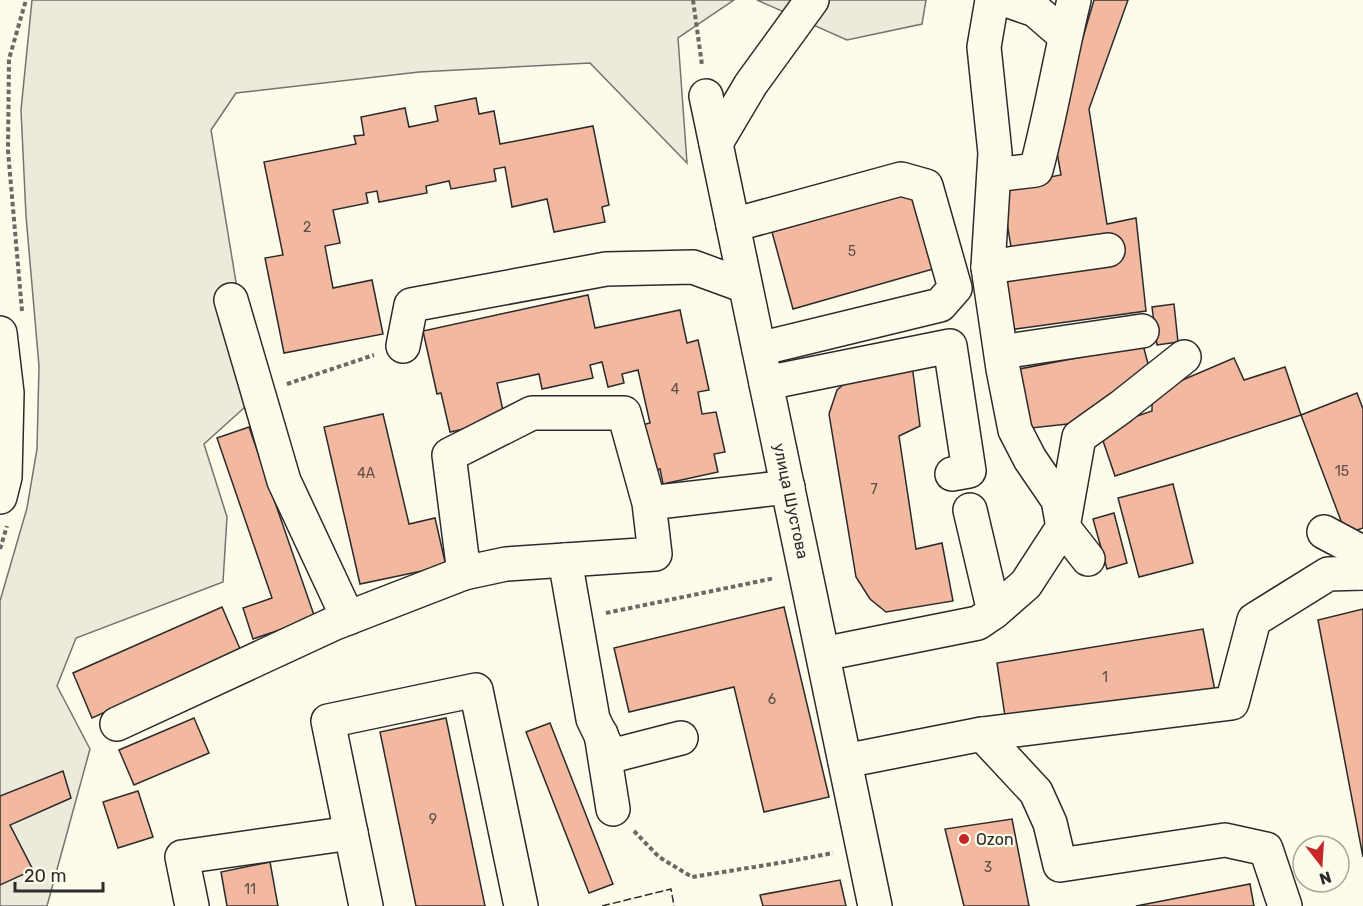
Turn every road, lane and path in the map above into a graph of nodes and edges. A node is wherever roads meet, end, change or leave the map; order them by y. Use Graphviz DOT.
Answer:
graph roads {
  1 [pos="26,0"];
  2 [pos="693,0"];
  3 [pos="812,0"];
  4 [pos="992,0"];
  5 [pos="1006,0"];
  6 [pos="1074,0"];
  7 [pos="1065,36"];
  8 [pos="706,96"];
  9 [pos="716,143"];
  10 [pos="994,175"];
  11 [pos="733,225"];
  12 [pos="1108,250"];
  13 [pos="988,267"];
  14 [pos="746,286"];
  15 [pos="231,300"];
  16 [pos="11,324"];
  17 [pos="1143,331"];
  18 [pos="403,346"];
  19 [pos="759,349"];
  20 [pos="1001,352"];
  21 [pos="1184,357"];
  22 [pos="766,383"];
  23 [pos="258,393"];
  24 [pos="952,474"];
  25 [pos="788,487"];
  26 [pos="649,503"];
  27 [pos="970,510"];
  28 [pos="4,512"];
  29 [pos="1063,527"];
  30 [pos="1324,532"];
  31 [pos="0,549"];
  32 [pos="1088,559"];
  33 [pos="566,560"];
  34 [pos="805,571"];
  35 [pos="464,573"];
  36 [pos="1362,573"];
  37 [pos="994,612"];
  38 [pos="348,618"];
  39 [pos="576,620"];
  40 [pos="823,654"];
  41 [pos="117,724"];
  42 [pos="601,734"];
  43 [pos="982,734"];
  44 [pos="681,738"];
  45 [pos="845,761"];
  46 [pos="613,809"];
  47 [pos="351,833"];
  48 [pos="863,846"];
  49 [pos="192,906"];
  50 [pos="366,906"];
  51 [pos="521,906"];
  52 [pos="875,906"];
  53 [pos="1285,906"];
  1 -- 16 [label="path"];
  2 -- 8 [label="path"];
  3 -- 9 [label="street"];
  4 -- 10 [label="street"];
  5 -- 7 [label="street"];
  6 -- 7 [label="street"];
  7 -- 10 [label="street"];
  8 -- 9 [label="street, улица Шустова"];
  9 -- 11 [label="street, улица Шустова"];
  10 -- 13 [label="street"];
  11 -- 14 [label="street, улица Шустова"];
  11 -- 19 [label="street"];
  12 -- 13 [label="street"];
  13 -- 20 [label="street"];
  14 -- 18 [label="street"];
  14 -- 19 [label="street, улица Шустова"];
  15 -- 23 [label="street"];
  16 -- 28 [label="street"];
  17 -- 20 [label="street"];
  18 -- 23 [label="path"];
  19 -- 22 [label="street, улица Шустова"];
  20 -- 29 [label="street"];
  21 -- 29 [label="street"];
  22 -- 24 [label="street"];
  22 -- 25 [label="street, улица Шустова"];
  23 -- 38 [label="street"];
  25 -- 26 [label="street"];
  25 -- 34 [label="street, улица Шустова"];
  26 -- 33 [label="street"];
  26 -- 35 [label="street"];
  27 -- 37 [label="street"];
  28 -- 31 [label="path"];
  29 -- 32 [label="street"];
  29 -- 37 [label="street"];
  30 -- 36 [label="street"];
  33 -- 35 [label="street"];
  33 -- 39 [label="street"];
  34 -- 39 [label="path"];
  34 -- 40 [label="street, улица Шустова"];
  35 -- 38 [label="street"];
  36 -- 43 [label="street"];
  37 -- 40 [label="street"];
  38 -- 41 [label="street"];
  39 -- 42 [label="street"];
  40 -- 45 [label="street, улица Шустова"];
  42 -- 44 [label="street"];
  42 -- 46 [label="street"];
  43 -- 45 [label="street"];
  43 -- 53 [label="street"];
  45 -- 48 [label="street, улица Шустова"];
  46 -- 48 [label="path"];
  47 -- 49 [label="street"];
  47 -- 50 [label="street"];
  47 -- 51 [label="street"];
  48 -- 52 [label="street, улица Шустова"];
}
